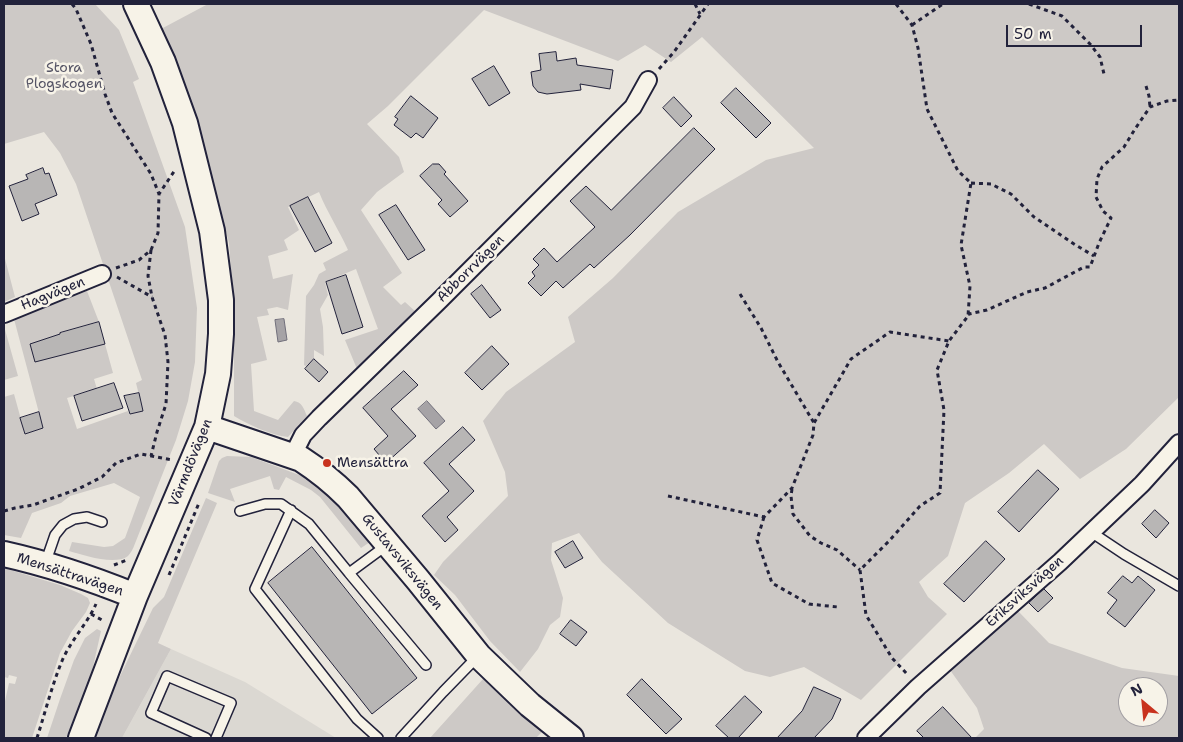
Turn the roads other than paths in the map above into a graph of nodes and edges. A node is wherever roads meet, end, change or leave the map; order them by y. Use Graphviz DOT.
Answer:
graph roads {
  1 [pos="136,4"];
  2 [pos="648,80"];
  3 [pos="105,272"];
  4 [pos="4,314"];
  5 [pos="207,427"];
  6 [pos="1179,443"];
  7 [pos="293,456"];
  8 [pos="291,510"];
  9 [pos="240,511"];
  10 [pos="102,522"];
  11 [pos="1091,532"];
  12 [pos="388,544"];
  13 [pos="4,554"];
  14 [pos="45,564"];
  15 [pos="350,573"];
  16 [pos="1179,586"];
  17 [pos="135,596"];
  18 [pos="479,656"];
  19 [pos="426,665"];
  20 [pos="80,738"];
  21 [pos="206,738"];
  22 [pos="216,738"];
  23 [pos="378,738"];
  24 [pos="400,738"];
  25 [pos="571,738"];
  26 [pos="866,738"];
  1 -- 5 [label="main road, Värmdövägen"];
  2 -- 7 [label="street, Abborrvägen"];
  3 -- 4 [label="street, Hagvägen"];
  5 -- 7 [label="main road, Gustavsviksvägen"];
  5 -- 17 [label="main road, Värmdövägen"];
  6 -- 11 [label="street, Eriksviksvägen"];
  7 -- 12 [label="main road, Gustavsviksvägen"];
  8 -- 9 [label="lane"];
  8 -- 15 [label="lane"];
  8 -- 23 [label="lane"];
  10 -- 14 [label="lane"];
  11 -- 16 [label="lane"];
  11 -- 26 [label="street, Eriksviksvägen"];
  12 -- 15 [label="lane"];
  12 -- 18 [label="main road, Gustavsviksvägen"];
  13 -- 14 [label="main road, Mensättravägen"];
  14 -- 17 [label="main road, Mensättravägen"];
  15 -- 19 [label="lane"];
  17 -- 20 [label="main road, Värmdövägen"];
  18 -- 24 [label="lane"];
  18 -- 25 [label="main road, Gustavsviksvägen"];
  21 -- 22 [label="lane"];
}
